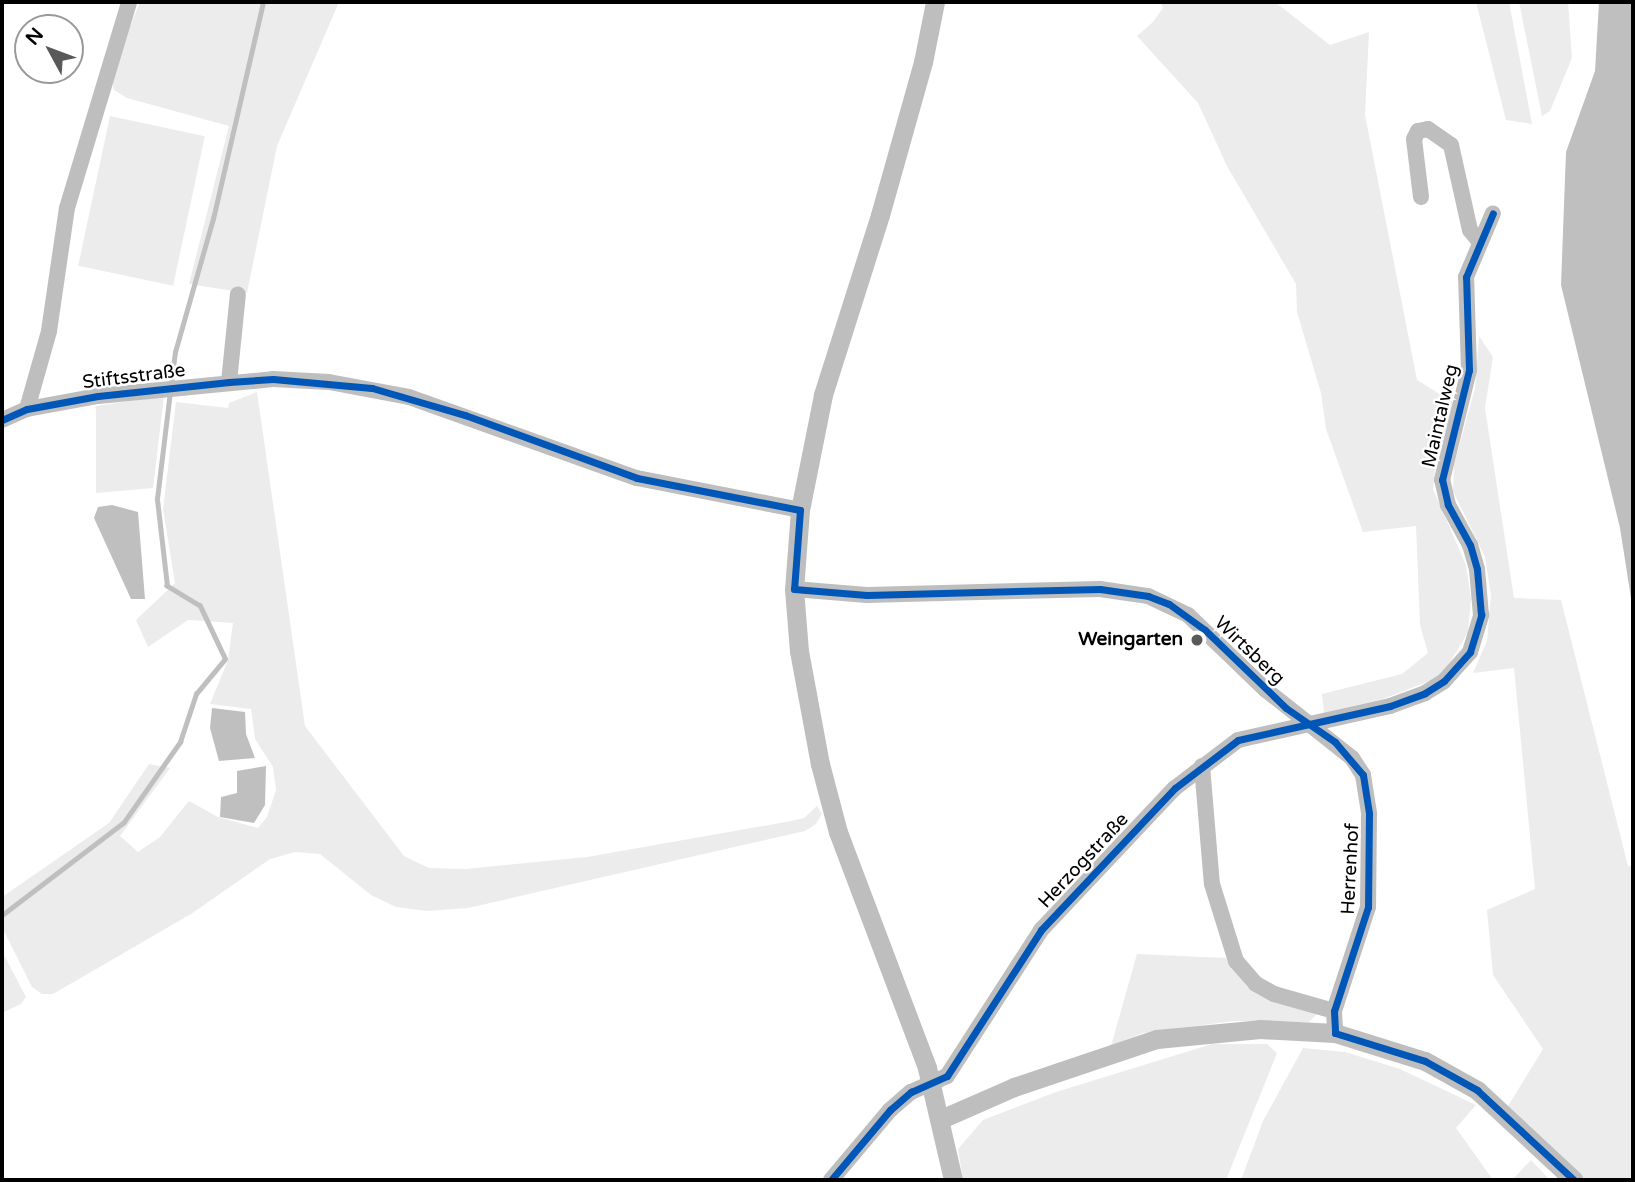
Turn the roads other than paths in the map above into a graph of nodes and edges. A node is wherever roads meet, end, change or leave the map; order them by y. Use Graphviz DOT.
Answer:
graph roads {
  1 [pos="129,2"];
  2 [pos="935,2"];
  3 [pos="1421,197"];
  4 [pos="1493,213"];
  5 [pos="1479,241"];
  6 [pos="238,294"];
  7 [pos="229,382"];
  8 [pos="27,408"];
  9 [pos="2,419"];
  10 [pos="800,510"];
  11 [pos="794,589"];
  12 [pos="1312,726"];
  13 [pos="1202,766"];
  14 [pos="1335,1011"];
  15 [pos="1335,1033"];
  16 [pos="932,1083"];
  17 [pos="941,1119"];
  18 [pos="831,1180"];
  19 [pos="953,1180"];
  20 [pos="1574,1180"];
  1 -- 8 [label="street"];
  2 -- 10 [label="street"];
  3 -- 5 [label="street"];
  4 -- 5 [label="street, Maintalweg"];
  5 -- 12 [label="street, Maintalweg"];
  6 -- 7 [label="street"];
  7 -- 8 [label="street, Stiftsstraße"];
  7 -- 10 [label="street, Stiftsstraße"];
  8 -- 9 [label="street, Stiftsstraße"];
  10 -- 11 [label="street"];
  11 -- 12 [label="street, Wirtsberg"];
  11 -- 16 [label="street"];
  12 -- 13 [label="street, Herzogstraße"];
  12 -- 14 [label="street, Herrenhof"];
  13 -- 14 [label="street"];
  13 -- 16 [label="street, Herzogstraße"];
  14 -- 15 [label="street, Herrenhof"];
  15 -- 17 [label="street"];
  15 -- 20 [label="street"];
  16 -- 17 [label="street"];
  16 -- 18 [label="street, Herzogstraße"];
  17 -- 19 [label="street"];
}
